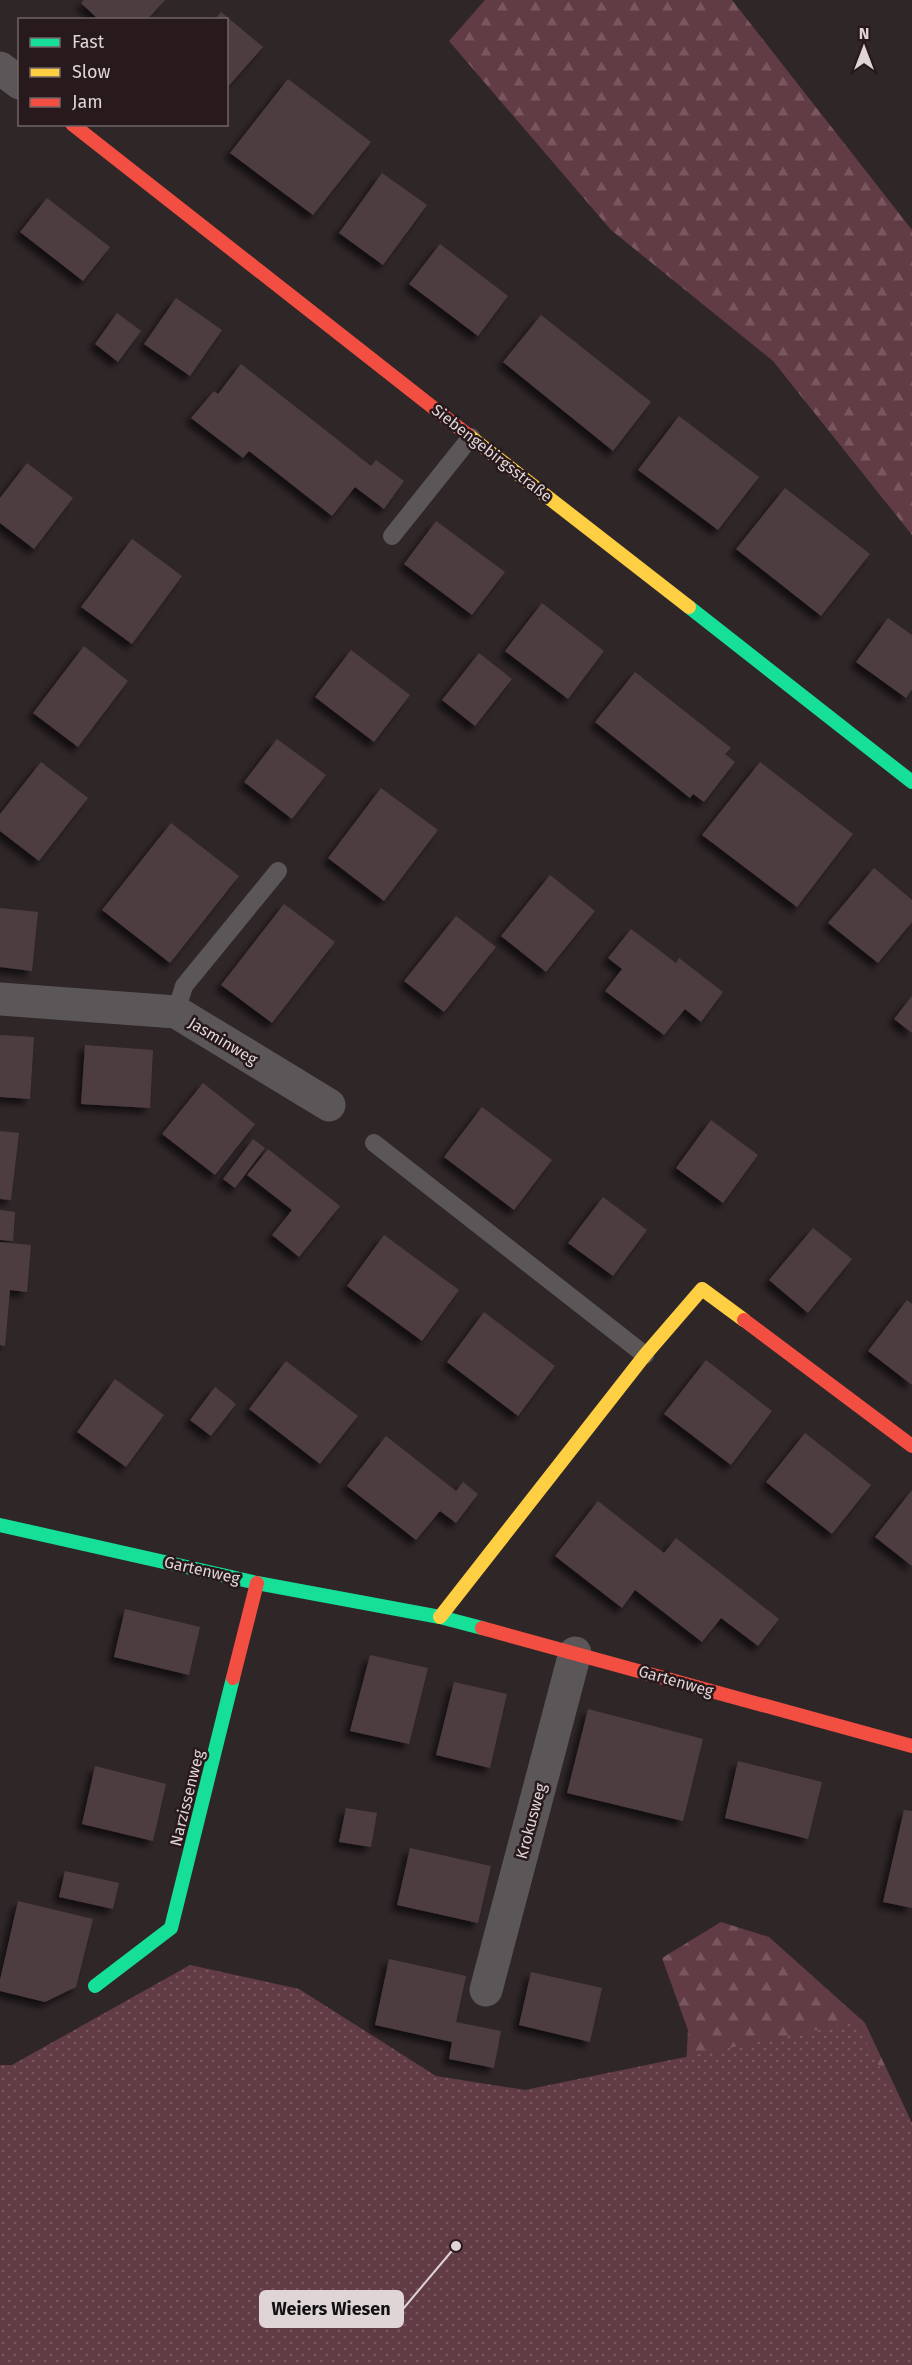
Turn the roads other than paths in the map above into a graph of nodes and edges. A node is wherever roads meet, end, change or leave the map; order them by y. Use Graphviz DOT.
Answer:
graph roads {
  1 [pos="75,126"];
  2 [pos="471,437"];
  3 [pos="392,536"];
  4 [pos="912,782"];
  5 [pos="278,871"];
  6 [pos="0,999"];
  7 [pos="176,1012"];
  8 [pos="329,1105"];
  9 [pos="374,1143"];
  10 [pos="645,1355"];
  11 [pos="912,1446"];
  12 [pos="0,1525"];
  13 [pos="257,1583"];
  14 [pos="440,1617"];
  15 [pos="575,1653"];
  16 [pos="912,1746"];
  17 [pos="95,1986"];
  18 [pos="486,1990"];
  1 -- 2 [label="street, Siebengebirgsstraße"];
  2 -- 3 [label="lane"];
  2 -- 4 [label="street, Siebengebirgsstraße"];
  5 -- 7 [label="lane"];
  6 -- 7 [label="street, Jasminweg"];
  7 -- 8 [label="street, Jasminweg"];
  9 -- 10 [label="lane"];
  10 -- 11 [label="street"];
  10 -- 14 [label="street"];
  12 -- 13 [label="street, Gartenweg"];
  13 -- 14 [label="street, Gartenweg"];
  13 -- 17 [label="street, Narzissenweg"];
  14 -- 15 [label="street, Gartenweg"];
  15 -- 16 [label="street, Gartenweg"];
  15 -- 18 [label="street, Krokusweg"];
}
